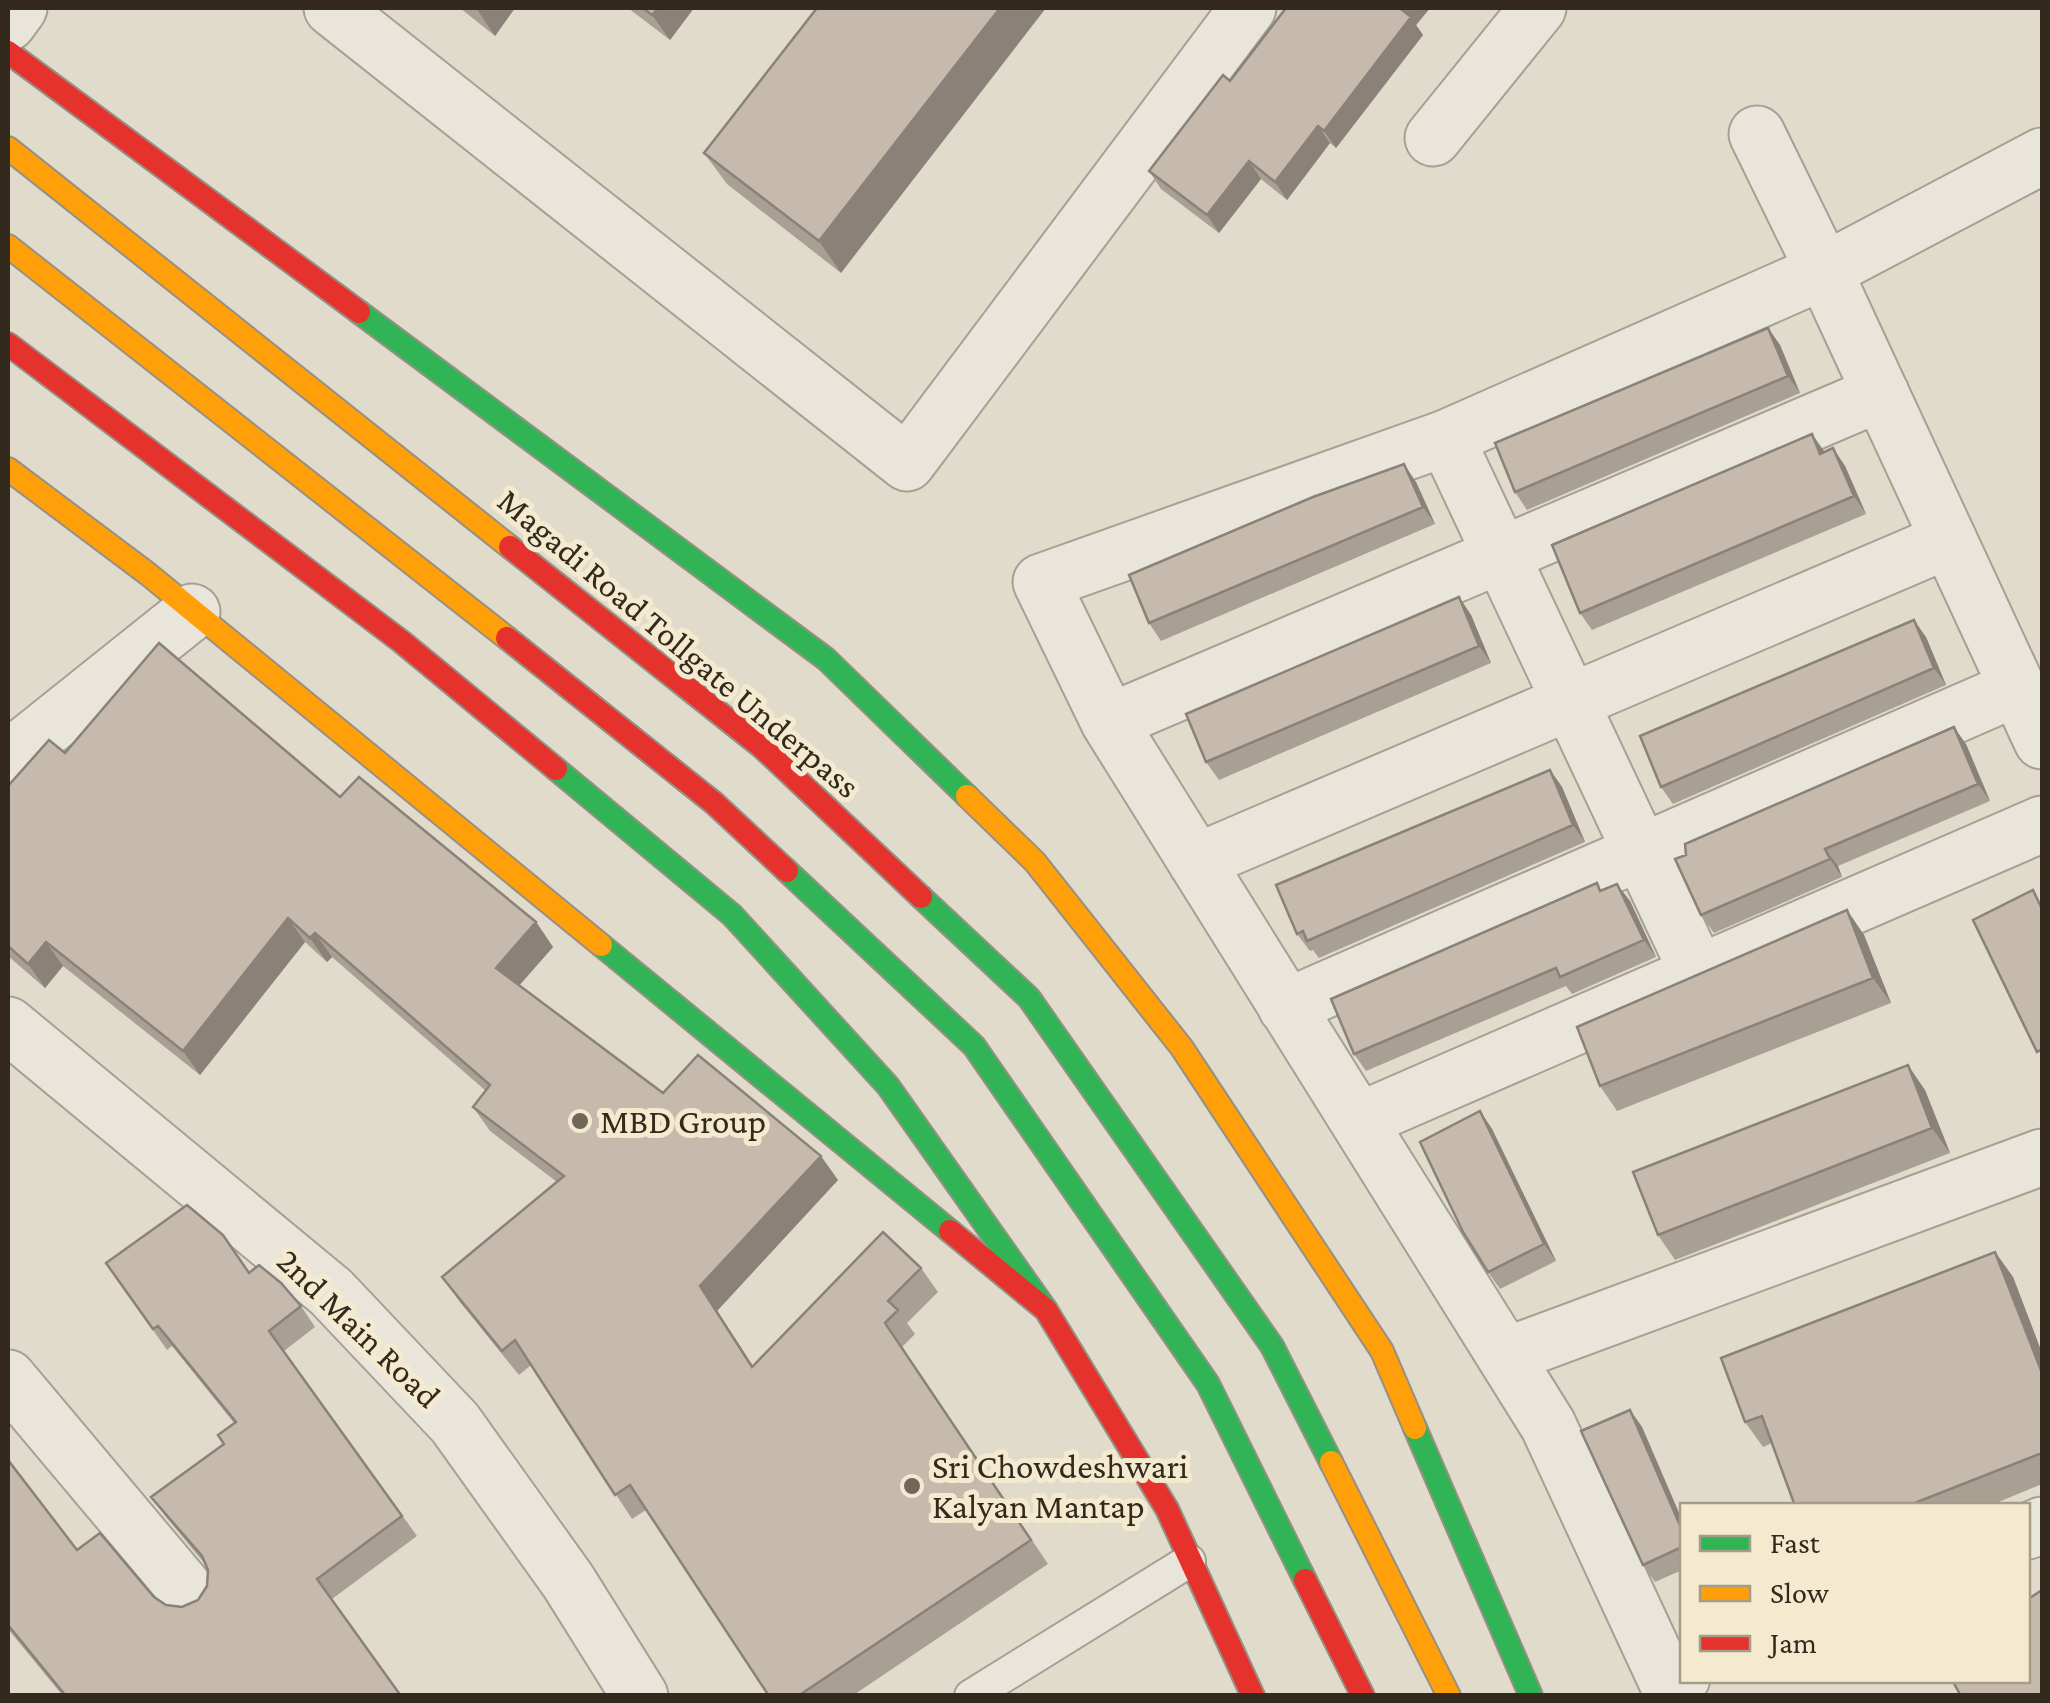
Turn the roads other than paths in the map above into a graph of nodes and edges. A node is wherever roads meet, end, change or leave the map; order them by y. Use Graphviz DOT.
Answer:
graph roads {
  1 [pos="19,8"];
  2 [pos="332,8"];
  3 [pos="1248,8"];
  4 [pos="1538,8"];
  5 [pos="8,23"];
  6 [pos="8,52"];
  7 [pos="1757,134"];
  8 [pos="1434,138"];
  9 [pos="8,148"];
  10 [pos="2042,156"];
  11 [pos="8,246"];
  12 [pos="1824,271"];
  13 [pos="8,344"];
  14 [pos="1881,393"];
  15 [pos="1446,438"];
  16 [pos="8,469"];
  17 [pos="1949,540"];
  18 [pos="1500,555"];
  19 [pos="192,612"];
  20 [pos="2017,688"];
  21 [pos="1570,702"];
  22 [pos="1109,722"];
  23 [pos="2042,742"];
  24 [pos="8,760"];
  25 [pos="2042,824"];
  26 [pos="1641,852"];
  27 [pos="1196,862"];
  28 [pos="1698,974"];
  29 [pos="1286,1007"];
  30 [pos="8,1025"];
  31 [pos="1358,1121"];
  32 [pos="2042,1158"];
  33 [pos="1046,1310"];
  34 [pos="1505,1356"];
  35 [pos="8,1378"];
  36 [pos="1190,1561"];
  37 [pos="192,1596"];
  38 [pos="1680,1679"];
  39 [pos="640,1696"];
  40 [pos="971,1696"];
  41 [pos="1252,1696"];
  42 [pos="1363,1696"];
  43 [pos="1448,1696"];
  44 [pos="1532,1696"];
  1 -- 5 [label="street"];
  2 -- 3 [label="street"];
  4 -- 8 [label="street"];
  6 -- 44 [label="main road"];
  7 -- 12 [label="street"];
  9 -- 43 [label="main road, Magadi Road Tollgate Underpass"];
  10 -- 12 [label="street"];
  11 -- 42 [label="main road"];
  12 -- 14 [label="street"];
  12 -- 15 [label="street"];
  13 -- 33 [label="main road"];
  14 -- 17 [label="street"];
  14 -- 18 [label="street"];
  15 -- 18 [label="street"];
  15 -- 22 [label="street"];
  16 -- 19 [label="main road"];
  17 -- 20 [label="street"];
  17 -- 21 [label="street"];
  18 -- 21 [label="street"];
  18 -- 22 [label="street"];
  19 -- 24 [label="street"];
  19 -- 33 [label="main road"];
  20 -- 23 [label="street"];
  20 -- 26 [label="street"];
  21 -- 26 [label="street"];
  21 -- 27 [label="street"];
  22 -- 27 [label="street"];
  25 -- 28 [label="street"];
  26 -- 28 [label="street"];
  26 -- 29 [label="street"];
  27 -- 29 [label="street"];
  28 -- 31 [label="street"];
  29 -- 31 [label="street"];
  30 -- 39 [label="street, 2nd Main Road"];
  31 -- 34 [label="street"];
  32 -- 34 [label="street"];
  33 -- 36 [label="main road"];
  34 -- 38 [label="street"];
  35 -- 37 [label="street"];
  36 -- 40 [label="lane"];
  36 -- 41 [label="main road"];
}
